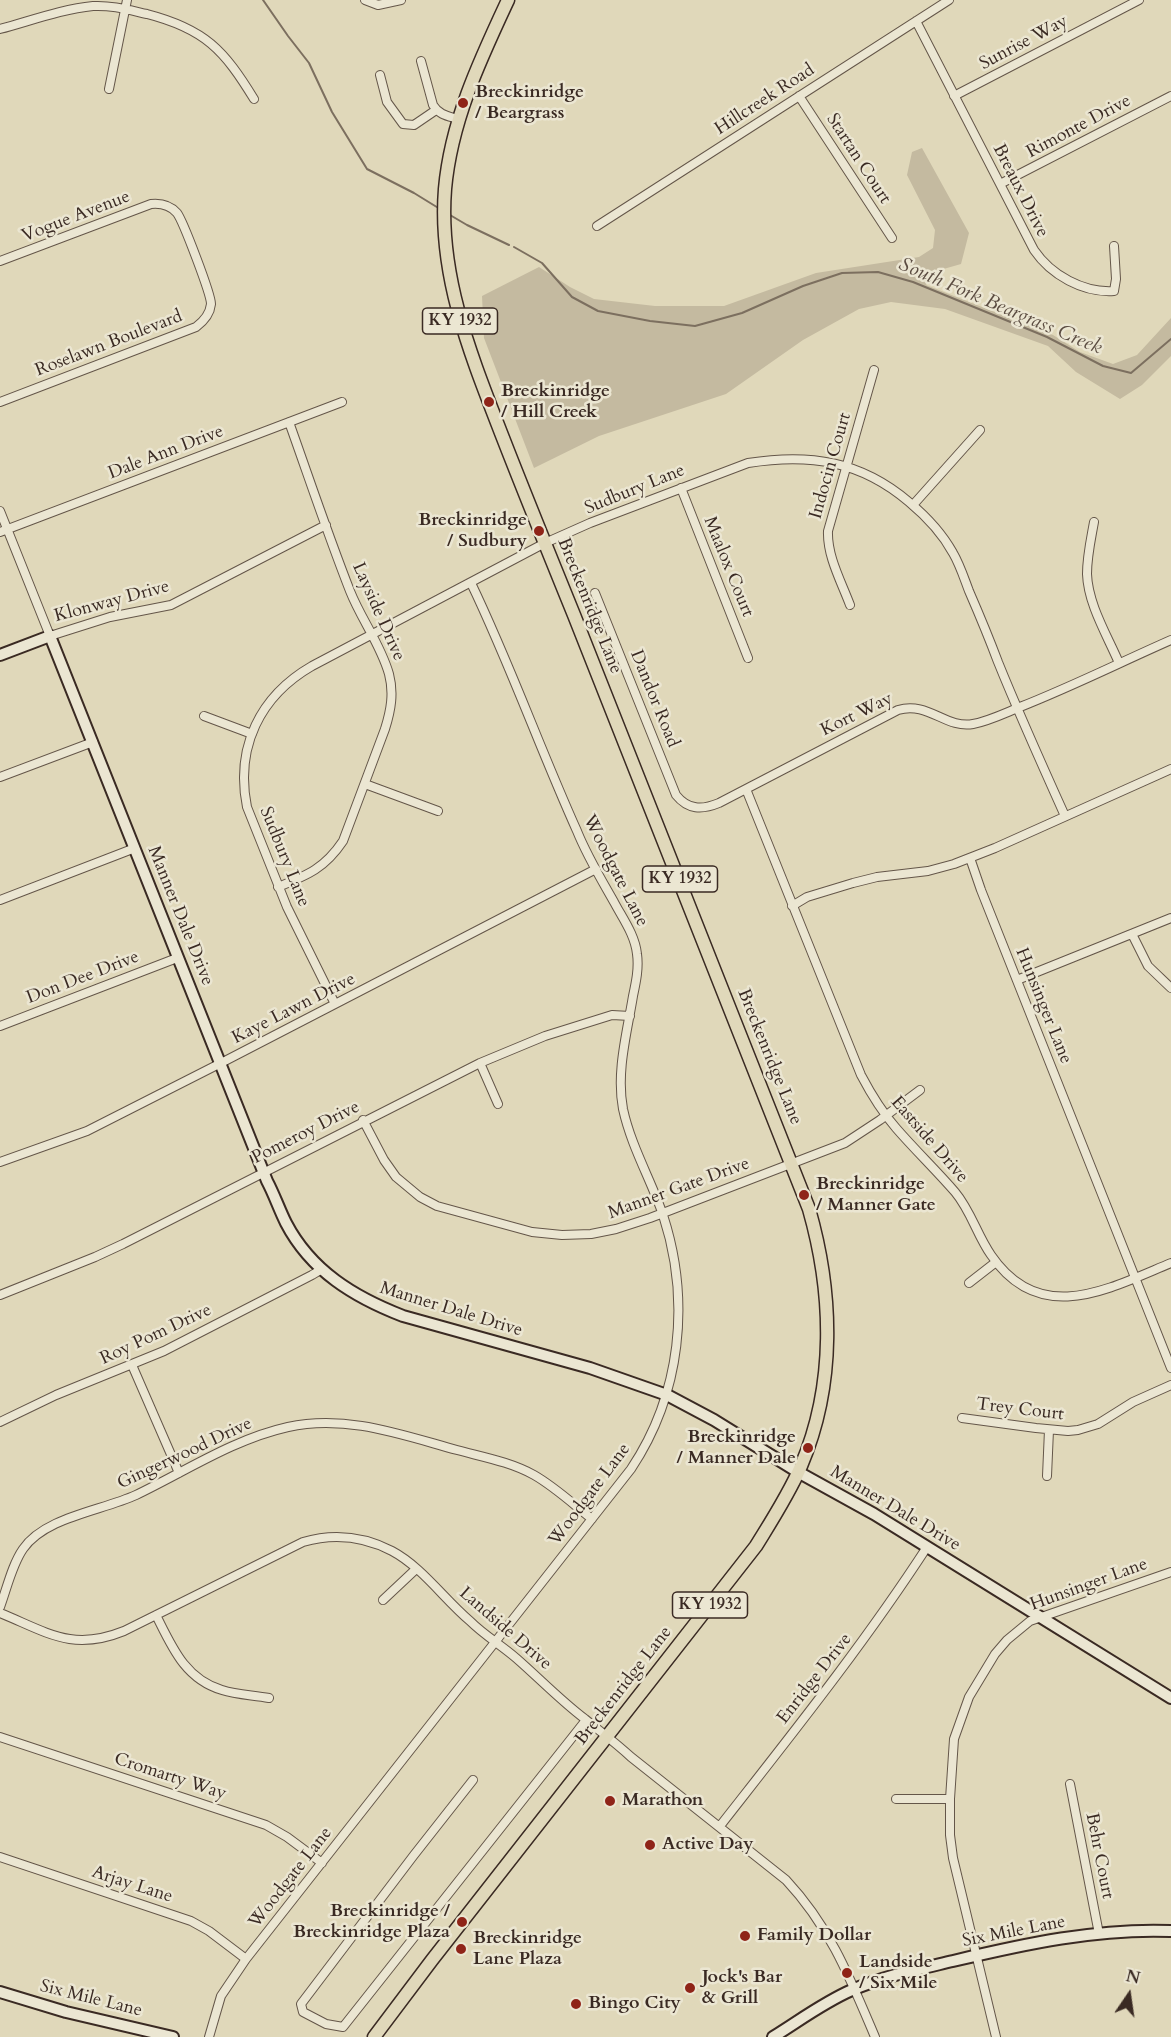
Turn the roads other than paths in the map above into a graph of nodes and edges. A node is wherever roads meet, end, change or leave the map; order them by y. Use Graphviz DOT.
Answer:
graph roads {
  1 [pos="365,0"];
  2 [pos="401,0"];
  3 [pos="508,0"];
  4 [pos="949,0"];
  5 [pos="1139,0"];
  6 [pos="126,4"];
  7 [pos="916,21"];
  8 [pos="0,29"];
  9 [pos="421,61"];
  10 [pos="380,75"];
  11 [pos="109,89"];
  12 [pos="799,96"];
  13 [pos="954,96"];
  14 [pos="1171,96"];
  15 [pos="254,99"];
  16 [pos="436,110"];
  17 [pos="458,120"];
  18 [pos="1000,184"];
  19 [pos="162,204"];
  20 [pos="597,226"];
  21 [pos="892,238"];
  22 [pos="1114,246"];
  23 [pos="0,261"];
  24 [pos="874,370"];
  25 [pos="0,402"];
  26 [pos="342,402"];
  27 [pos="289,422"];
  28 [pos="980,430"];
  29 [pos="845,465"];
  30 [pos="681,488"];
  31 [pos="913,505"];
  32 [pos="0,511"];
  33 [pos="1094,522"];
  34 [pos="326,525"];
  35 [pos="4,531"];
  36 [pos="545,543"];
  37 [pos="471,583"];
  38 [pos="595,593"];
  39 [pos="850,605"];
  40 [pos="371,634"];
  41 [pos="50,636"];
  42 [pos="1171,640"];
  43 [pos="0,655"];
  44 [pos="748,658"];
  45 [pos="1119,663"];
  46 [pos="1017,708"];
  47 [pos="204,716"];
  48 [pos="252,734"];
  49 [pos="93,742"];
  50 [pos="1171,769"];
  51 [pos="0,777"];
  52 [pos="365,784"];
  53 [pos="746,789"];
  54 [pos="694,807"];
  55 [pos="438,811"];
  56 [pos="1065,816"];
  57 [pos="135,848"];
  58 [pos="970,858"];
  59 [pos="596,869"];
  60 [pos="278,887"];
  61 [pos="0,900"];
  62 [pos="792,906"];
  63 [pos="1171,918"];
  64 [pos="1132,934"];
  65 [pos="177,958"];
  66 [pos="1017,980"];
  67 [pos="1171,988"];
  68 [pos="335,1004"];
  69 [pos="630,1016"];
  70 [pos="0,1026"];
  71 [pos="221,1063"];
  72 [pos="480,1063"];
  73 [pos="920,1090"];
  74 [pos="498,1104"];
  75 [pos="886,1115"];
  76 [pos="363,1120"];
  77 [pos="0,1162"];
  78 [pos="792,1163"];
  79 [pos="264,1172"];
  80 [pos="662,1213"];
  81 [pos="996,1262"];
  82 [pos="1171,1263"];
  83 [pos="322,1269"];
  84 [pos="1136,1277"];
  85 [pos="969,1283"];
  86 [pos="0,1295"];
  87 [pos="132,1365"];
  88 [pos="1171,1368"];
  89 [pos="1171,1386"];
  90 [pos="667,1395"];
  91 [pos="962,1418"];
  92 [pos="0,1422"];
  93 [pos="1049,1430"];
  94 [pos="798,1472"];
  95 [pos="179,1473"];
  96 [pos="1047,1476"];
  97 [pos="592,1519"];
  98 [pos="927,1547"];
  99 [pos="416,1569"];
  100 [pos="1171,1572"];
  101 [pos="382,1600"];
  102 [pos="0,1607"];
  103 [pos="0,1613"];
  104 [pos="156,1616"];
  105 [pos="1041,1617"];
  106 [pos="495,1642"];
  107 [pos="269,1698"];
  108 [pos="1171,1698"];
  109 [pos="586,1720"];
  110 [pos="608,1735"];
  111 [pos="0,1737"];
  112 [pos="473,1780"];
  113 [pos="1070,1784"];
  114 [pos="950,1799"];
  115 [pos="896,1800"];
  116 [pos="720,1826"];
  117 [pos="0,1857"];
  118 [pos="322,1863"];
  119 [pos="1171,1931"];
  120 [pos="1099,1934"];
  121 [pos="976,1955"];
  122 [pos="246,1959"];
  123 [pos="854,1989"];
  124 [pos="0,1992"];
  125 [pos="173,2037"];
  126 [pos="209,2037"];
  127 [pos="374,2037"];
  128 [pos="773,2037"];
  129 [pos="875,2037"];
  130 [pos="996,2037"];
  1 -- 2 [label="street"];
  3 -- 17 [label="main road, Breckenridge Lane / KY 1932"];
  4 -- 7 [label="street, Hillcreek Road"];
  5 -- 13 [label="street, Sunrise Way"];
  6 -- 8 [label="street"];
  6 -- 11 [label="street"];
  6 -- 15 [label="street"];
  7 -- 12 [label="street, Hillcreek Road"];
  7 -- 13 [label="street, Breaux Drive"];
  9 -- 16 [label="street"];
  10 -- 16 [label="street"];
  12 -- 20 [label="street, Hillcreek Road"];
  12 -- 21 [label="street, Startan Court"];
  13 -- 18 [label="street, Breaux Drive"];
  14 -- 18 [label="street, Rimonte Drive"];
  16 -- 17 [label="street"];
  17 -- 36 [label="main road, Breckenridge Lane / KY 1932"];
  18 -- 22 [label="street, Breaux Drive"];
  19 -- 23 [label="street, Vogue Avenue"];
  19 -- 25 [label="street, Roselawn Boulevard"];
  24 -- 29 [label="street, Indocin Court"];
  26 -- 27 [label="street, Dale Ann Drive"];
  27 -- 34 [label="street, Layside Drive"];
  27 -- 35 [label="street, Dale Ann Drive"];
  28 -- 31 [label="street"];
  29 -- 30 [label="street, Sudbury Lane"];
  29 -- 31 [label="street, Sudbury Lane"];
  29 -- 39 [label="street, Indocin Court"];
  30 -- 36 [label="street, Sudbury Lane"];
  30 -- 44 [label="street, Maalox Court"];
  31 -- 46 [label="street, Sudbury Lane"];
  32 -- 35 [label="street, Manner Dale Drive"];
  33 -- 45 [label="street"];
  34 -- 40 [label="street, Layside Drive"];
  34 -- 41 [label="street, Klonway Drive"];
  35 -- 41 [label="street, Manner Dale Drive"];
  36 -- 37 [label="street, Sudbury Lane"];
  36 -- 78 [label="main road, Breckenridge Lane / KY 1932"];
  37 -- 40 [label="street, Sudbury Lane"];
  37 -- 59 [label="street, Woodgate Lane"];
  38 -- 54 [label="street, Dandor Road"];
  40 -- 48 [label="street, Sudbury Lane"];
  40 -- 52 [label="street, Layside Drive"];
  41 -- 43 [label="street, Klonway Drive"];
  41 -- 49 [label="street, Manner Dale Drive"];
  42 -- 45 [label="street, Kort Way"];
  45 -- 46 [label="street, Kort Way"];
  46 -- 53 [label="street, Kort Way"];
  46 -- 56 [label="street, Sudbury Lane"];
  47 -- 48 [label="street"];
  48 -- 60 [label="street, Sudbury Lane"];
  49 -- 51 [label="street"];
  49 -- 57 [label="street, Manner Dale Drive"];
  50 -- 56 [label="street"];
  52 -- 55 [label="street"];
  52 -- 60 [label="street, Layside Drive"];
  53 -- 54 [label="street, Kort Way"];
  53 -- 62 [label="street, Eastside Drive"];
  56 -- 58 [label="street"];
  57 -- 61 [label="street"];
  57 -- 65 [label="street, Manner Dale Drive"];
  58 -- 62 [label="street"];
  58 -- 66 [label="street, Hunsinger Lane"];
  59 -- 68 [label="street, Kaye Lawn Drive"];
  59 -- 69 [label="street, Woodgate Lane"];
  60 -- 68 [label="street, Sudbury Lane"];
  62 -- 75 [label="street, Eastside Drive"];
  63 -- 64 [label="street"];
  64 -- 66 [label="street"];
  64 -- 67 [label="street"];
  65 -- 70 [label="street, Don Dee Drive"];
  65 -- 71 [label="street, Manner Dale Drive"];
  66 -- 84 [label="street, Hunsinger Lane"];
  68 -- 71 [label="street, Kaye Lawn Drive"];
  69 -- 72 [label="street, Pomeroy Drive"];
  69 -- 80 [label="street, Woodgate Lane"];
  71 -- 77 [label="street, Kaye Lawn Drive"];
  71 -- 79 [label="street, Manner Dale Drive"];
  72 -- 74 [label="street"];
  72 -- 76 [label="street, Pomeroy Drive"];
  73 -- 75 [label="street, Manner Gate Drive"];
  75 -- 78 [label="street, Manner Gate Drive"];
  75 -- 81 [label="street, Eastside Drive"];
  76 -- 79 [label="street, Pomeroy Drive"];
  76 -- 80 [label="street, Manner Gate Drive"];
  78 -- 80 [label="street, Manner Gate Drive"];
  78 -- 94 [label="main road, Breckenridge Lane / KY 1932"];
  79 -- 83 [label="street, Manner Dale Drive"];
  79 -- 86 [label="street, Pomeroy Drive"];
  80 -- 90 [label="street, Woodgate Lane"];
  81 -- 84 [label="street, Eastside Drive"];
  81 -- 85 [label="street"];
  82 -- 84 [label="street, Eastside Drive"];
  83 -- 87 [label="street, Roy Pom Drive"];
  83 -- 90 [label="street, Manner Dale Drive"];
  84 -- 88 [label="street, Hunsinger Lane"];
  87 -- 92 [label="street, Roy Pom Drive"];
  87 -- 95 [label="street"];
  89 -- 93 [label="street, Trey Court"];
  90 -- 94 [label="street, Manner Dale Drive"];
  90 -- 97 [label="street, Woodgate Lane"];
  91 -- 93 [label="street, Trey Court"];
  93 -- 96 [label="street"];
  94 -- 98 [label="street, Manner Dale Drive"];
  94 -- 110 [label="main road, Breckenridge Lane / KY 1932"];
  95 -- 97 [label="street, Gingerwood Drive"];
  95 -- 102 [label="street, Gingerwood Drive"];
  97 -- 106 [label="street, Woodgate Lane"];
  98 -- 105 [label="street, Manner Dale Drive"];
  98 -- 116 [label="street, Enridge Drive"];
  99 -- 101 [label="street"];
  99 -- 104 [label="street, Landside Drive"];
  99 -- 106 [label="street, Landside Drive"];
  100 -- 105 [label="street, Hunsinger Lane"];
  103 -- 104 [label="street, Landside Drive"];
  104 -- 107 [label="street"];
  105 -- 108 [label="street, Manner Dale Drive"];
  105 -- 114 [label="street, Hunsinger Lane"];
  106 -- 109 [label="street, Landside Drive"];
  106 -- 118 [label="street, Woodgate Lane"];
  109 -- 110 [label="street, Landside Drive"];
  109 -- 112 [label="street"];
  110 -- 116 [label="street, Landside Drive"];
  110 -- 127 [label="main road, Breckenridge Lane / KY 1932"];
  111 -- 118 [label="street, Cromarty Way"];
  113 -- 120 [label="street, Behr Court"];
  114 -- 115 [label="street"];
  114 -- 121 [label="street, Hunsinger Lane"];
  116 -- 123 [label="street, Landside Drive"];
  117 -- 122 [label="street, Arjay Lane"];
  118 -- 122 [label="street, Woodgate Lane"];
  119 -- 120 [label="street, Six Mile Lane"];
  120 -- 121 [label="street, Six Mile Lane"];
  121 -- 123 [label="street, Six Mile Lane"];
  121 -- 130 [label="street, Hunsinger Lane"];
  122 -- 126 [label="street, Woodgate Lane"];
  123 -- 128 [label="street, Six Mile Lane"];
  123 -- 129 [label="street, Landside Drive"];
  124 -- 125 [label="street, Six Mile Lane"];
}
